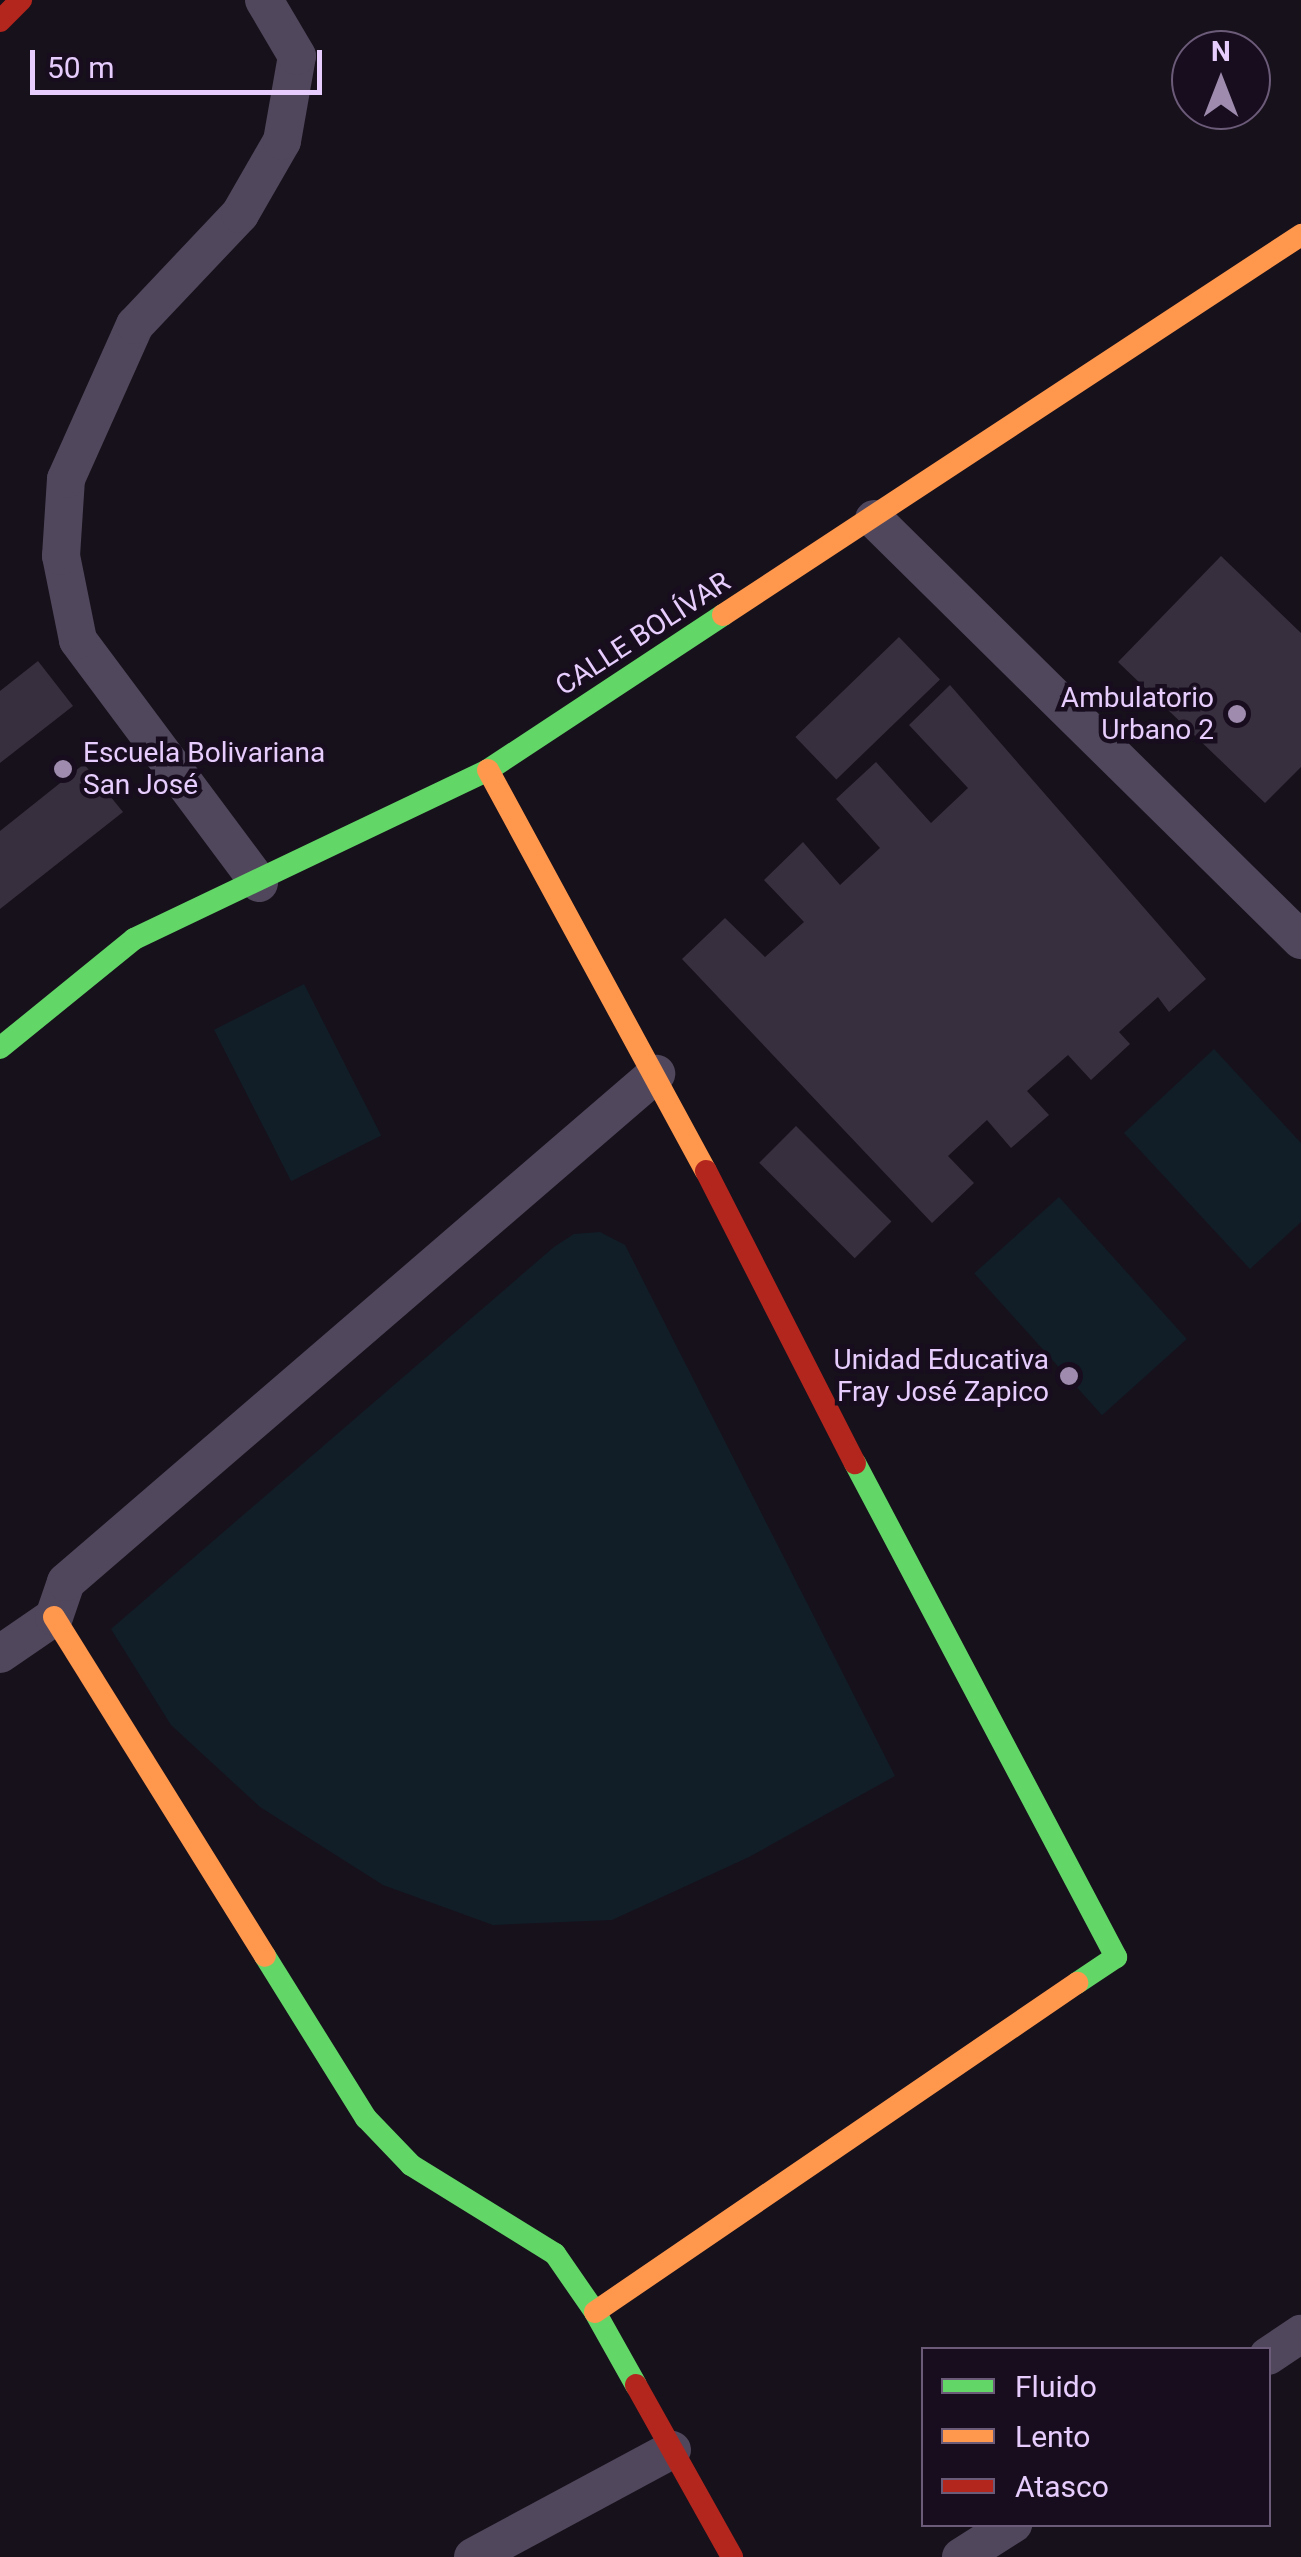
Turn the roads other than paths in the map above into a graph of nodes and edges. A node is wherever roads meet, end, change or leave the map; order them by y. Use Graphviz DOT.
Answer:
graph roads {
  1 [pos="21,0"];
  2 [pos="264,0"];
  3 [pos="0,21"];
  4 [pos="1301,235"];
  5 [pos="874,520"];
  6 [pos="488,770"];
  7 [pos="258,883"];
  8 [pos="1301,940"];
  9 [pos="0,1048"];
  10 [pos="656,1074"];
  11 [pos="54,1617"];
  12 [pos="0,1654"];
  13 [pos="594,2312"];
  14 [pos="1301,2334"];
  15 [pos="1271,2354"];
  16 [pos="672,2450"];
  17 [pos="1007,2527"];
  18 [pos="474,2557"];
  19 [pos="732,2557"];
  20 [pos="962,2557"];
  1 -- 3 [label="street"];
  2 -- 7 [label="street"];
  4 -- 5 [label="street, CALLE BOLÍVAR"];
  5 -- 6 [label="street, CALLE BOLÍVAR"];
  5 -- 8 [label="street"];
  6 -- 7 [label="street, CALLE BOLÍVAR"];
  6 -- 10 [label="street"];
  7 -- 9 [label="street, CALLE BOLÍVAR"];
  10 -- 11 [label="street"];
  10 -- 13 [label="street"];
  11 -- 12 [label="street"];
  11 -- 13 [label="street"];
  13 -- 16 [label="street"];
  14 -- 15 [label="street"];
  16 -- 18 [label="street"];
  16 -- 19 [label="street"];
  17 -- 20 [label="street"];
}
